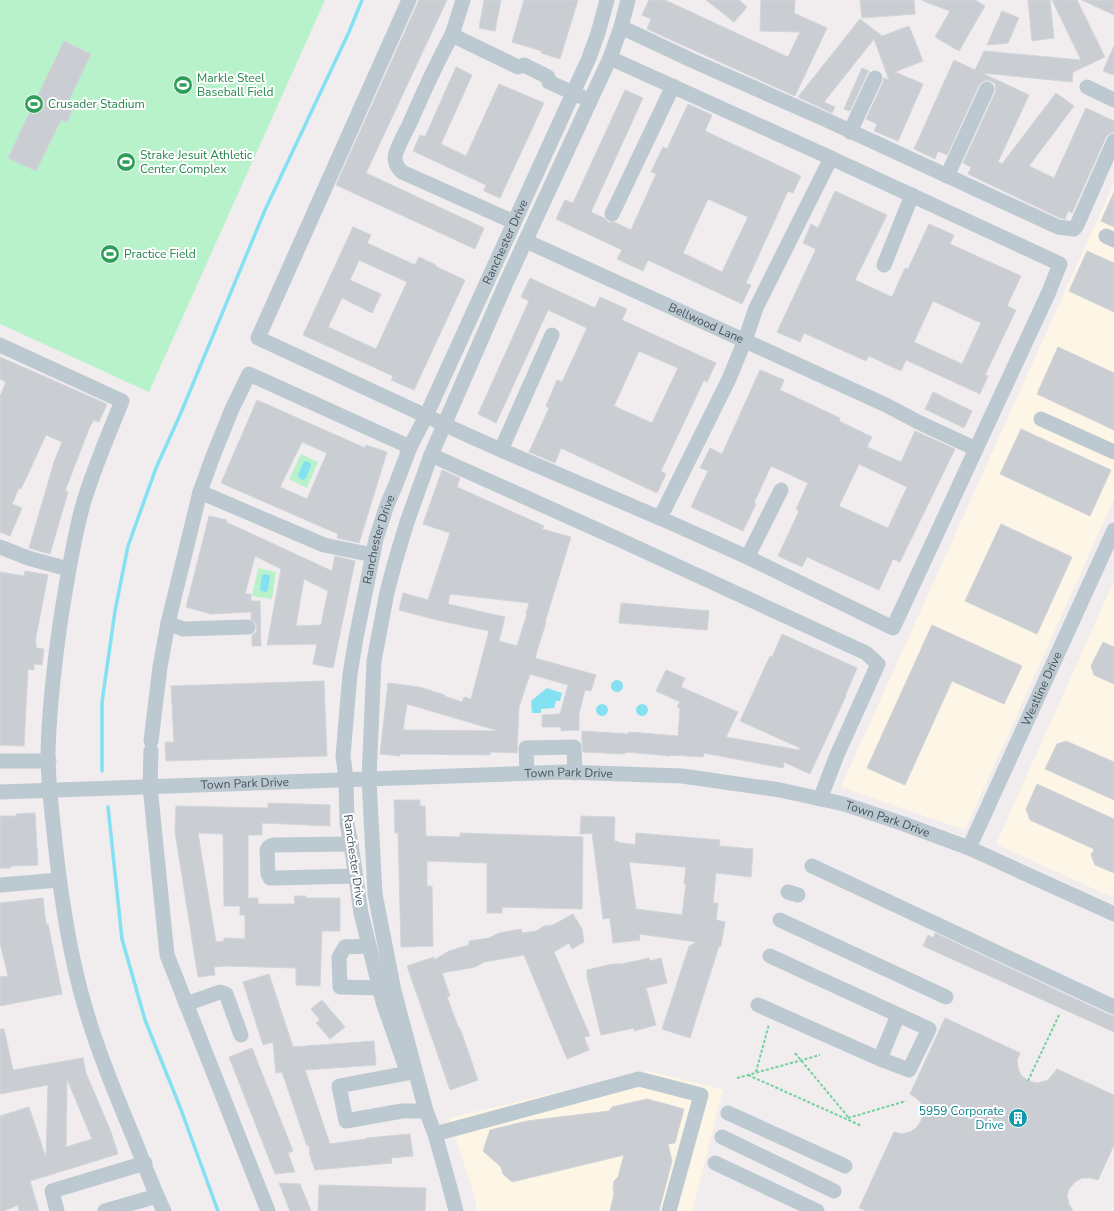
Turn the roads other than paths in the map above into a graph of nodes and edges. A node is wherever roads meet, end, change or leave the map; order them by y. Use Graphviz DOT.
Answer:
graph roads {
  1 [pos="409,0"];
  2 [pos="463,0"];
  3 [pos="607,0"];
  4 [pos="628,0"];
  5 [pos="621,26"];
  6 [pos="452,35"];
  7 [pos="610,58"];
  8 [pos="874,78"];
  9 [pos="673,86"];
  10 [pos="1087,87"];
  11 [pos="986,89"];
  12 [pos="573,93"];
  13 [pos="1114,100"];
  14 [pos="590,101"];
  15 [pos="850,132"];
  16 [pos="1114,141"];
  17 [pos="831,158"];
  18 [pos="947,176"];
  19 [pos="912,195"];
  20 [pos="612,214"];
  21 [pos="514,222"];
  22 [pos="526,241"];
  23 [pos="884,265"];
  24 [pos="490,275"];
  25 [pos="506,283"];
  26 [pos="552,334"];
  27 [pos="745,340"];
  28 [pos="0,345"];
  29 [pos="426,416"];
  30 [pos="1041,419"];
  31 [pos="445,425"];
  32 [pos="410,447"];
  33 [pos="976,449"];
  34 [pos="501,450"];
  35 [pos="1114,452"];
  36 [pos="431,455"];
  37 [pos="781,490"];
  38 [pos="200,492"];
  39 [pos="660,518"];
  40 [pos="1114,530"];
  41 [pos="0,547"];
  42 [pos="373,555"];
  43 [pos="744,556"];
  44 [pos="68,568"];
  45 [pos="367,589"];
  46 [pos="387,592"];
  47 [pos="168,622"];
  48 [pos="248,627"];
  49 [pos="0,761"];
  50 [pos="49,761"];
  51 [pos="527,773"];
  52 [pos="575,773"];
  53 [pos="346,779"];
  54 [pos="369,779"];
  55 [pos="150,786"];
  56 [pos="50,790"];
  57 [pos="0,792"];
  58 [pos="820,799"];
  59 [pos="351,844"];
  60 [pos="969,848"];
  61 [pos="812,866"];
  62 [pos="355,876"];
  63 [pos="59,880"];
  64 [pos="0,885"];
  65 [pos="1114,914"];
  66 [pos="780,920"];
  67 [pos="376,951"];
  68 [pos="770,956"];
  69 [pos="379,988"];
  70 [pos="946,997"];
  71 [pos="186,1004"];
  72 [pos="758,1005"];
  73 [pos="1114,1007"];
  74 [pos="898,1015"];
  75 [pos="241,1035"];
  76 [pos="880,1060"];
  77 [pos="408,1073"];
  78 [pos="426,1111"];
  79 [pos="728,1113"];
  80 [pos="435,1134"];
  81 [pos="722,1137"];
  82 [pos="145,1163"];
  83 [pos="715,1163"];
  84 [pos="845,1166"];
  85 [pos="834,1191"];
  86 [pos="156,1196"];
  87 [pos="57,1211"];
  88 [pos="105,1211"];
  89 [pos="164,1211"];
  90 [pos="268,1211"];
  91 [pos="456,1211"];
  92 [pos="669,1211"];
  93 [pos="817,1211"];
  1 -- 29 [label="street"];
  2 -- 6 [label="street"];
  3 -- 12 [label="street, Ranchester Drive"];
  4 -- 5 [label="street, Ranchester Drive"];
  5 -- 7 [label="street, Ranchester Drive"];
  5 -- 15 [label="street"];
  6 -- 12 [label="street"];
  6 -- 21 [label="street"];
  7 -- 9 [label="street"];
  7 -- 14 [label="street, Ranchester Drive"];
  8 -- 15 [label="street"];
  9 -- 17 [label="street"];
  9 -- 20 [label="street"];
  10 -- 13 [label="street"];
  11 -- 18 [label="street"];
  12 -- 14 [label="street"];
  12 -- 21 [label="street, Ranchester Drive"];
  14 -- 22 [label="street, Ranchester Drive"];
  15 -- 18 [label="street"];
  16 -- 18 [label="street"];
  17 -- 19 [label="street"];
  17 -- 27 [label="street"];
  19 -- 23 [label="street"];
  19 -- 33 [label="street"];
  21 -- 24 [label="street, Ranchester Drive"];
  22 -- 25 [label="street, Ranchester Drive"];
  22 -- 27 [label="street, Bellwood Lane"];
  24 -- 25 [label="street"];
  24 -- 29 [label="street, Ranchester Drive"];
  25 -- 31 [label="street, Ranchester Drive"];
  26 -- 34 [label="street"];
  27 -- 33 [label="street, Bellwood Lane"];
  27 -- 39 [label="street"];
  28 -- 44 [label="street"];
  29 -- 31 [label="street"];
  29 -- 32 [label="street, Ranchester Drive"];
  30 -- 35 [label="street"];
  31 -- 34 [label="street"];
  31 -- 36 [label="street, Ranchester Drive"];
  32 -- 38 [label="street"];
  32 -- 42 [label="street, Ranchester Drive"];
  33 -- 43 [label="street"];
  34 -- 39 [label="street"];
  36 -- 46 [label="street, Ranchester Drive"];
  36 -- 58 [label="street"];
  37 -- 43 [label="street"];
  38 -- 42 [label="street"];
  38 -- 47 [label="street"];
  39 -- 43 [label="street"];
  40 -- 60 [label="street, Westline Drive"];
  41 -- 44 [label="street"];
  42 -- 45 [label="street, Ranchester Drive"];
  44 -- 50 [label="street"];
  45 -- 46 [label="street"];
  45 -- 53 [label="street, Ranchester Drive"];
  46 -- 54 [label="street, Ranchester Drive"];
  47 -- 48 [label="street"];
  47 -- 55 [label="street"];
  49 -- 50 [label="street"];
  50 -- 56 [label="street"];
  51 -- 52 [label="street, Town Park Drive"];
  51 -- 52 [label="street"];
  51 -- 54 [label="street, Town Park Drive"];
  52 -- 58 [label="street, Town Park Drive"];
  53 -- 54 [label="street, Town Park Drive"];
  53 -- 55 [label="street, Town Park Drive"];
  53 -- 59 [label="street, Ranchester Drive"];
  54 -- 67 [label="street, Ranchester Drive"];
  55 -- 56 [label="street, Town Park Drive"];
  55 -- 71 [label="street"];
  56 -- 57 [label="street, Town Park Drive"];
  56 -- 63 [label="street"];
  58 -- 60 [label="street, Town Park Drive"];
  59 -- 62 [label="street, Ranchester Drive"];
  59 -- 62 [label="street"];
  60 -- 65 [label="street, Town Park Drive"];
  61 -- 73 [label="street"];
  62 -- 67 [label="street, Ranchester Drive"];
  63 -- 64 [label="street"];
  63 -- 82 [label="street"];
  66 -- 70 [label="street"];
  67 -- 69 [label="street, Ranchester Drive"];
  67 -- 69 [label="street"];
  67 -- 78 [label="street, Ranchester Drive"];
  68 -- 74 [label="street"];
  69 -- 77 [label="street, Ranchester Drive"];
  71 -- 75 [label="street"];
  71 -- 90 [label="street"];
  72 -- 76 [label="street"];
  74 -- 76 [label="street"];
  74 -- 76 [label="street"];
  77 -- 78 [label="street, Ranchester Drive"];
  77 -- 78 [label="street"];
  78 -- 80 [label="street, Ranchester Drive"];
  79 -- 84 [label="street"];
  80 -- 91 [label="street, Ranchester Drive"];
  80 -- 92 [label="street"];
  81 -- 85 [label="street"];
  82 -- 86 [label="street"];
  82 -- 87 [label="street"];
  83 -- 93 [label="street"];
  86 -- 88 [label="street"];
  86 -- 89 [label="street"];
}
